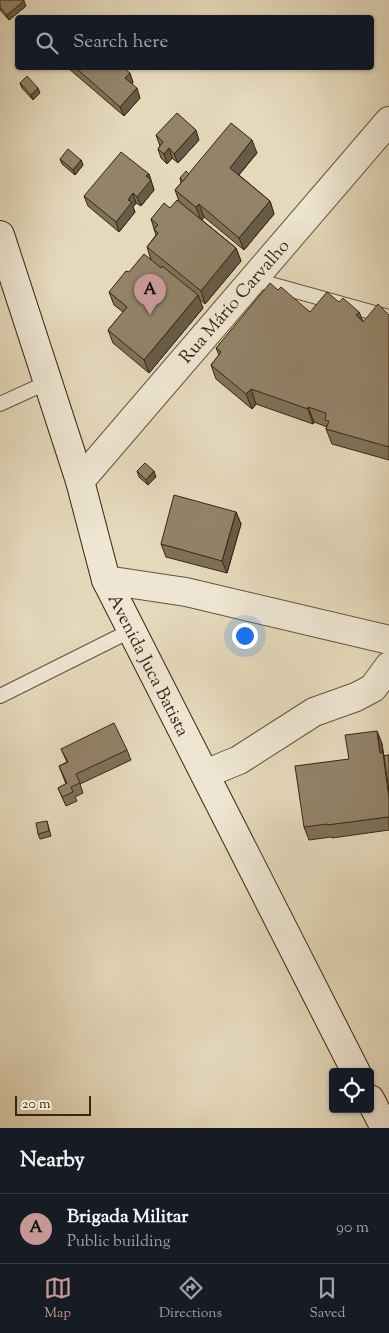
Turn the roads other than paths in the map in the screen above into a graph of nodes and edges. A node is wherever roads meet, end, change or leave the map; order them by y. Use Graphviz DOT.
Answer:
graph roads {
  1 [pos="389,121"];
  2 [pos="0,235"];
  3 [pos="253,279"];
  4 [pos="389,317"];
  5 [pos="48,382"];
  6 [pos="0,404"];
  7 [pos="80,481"];
  8 [pos="106,580"];
  9 [pos="132,630"];
  10 [pos="389,640"];
  11 [pos="389,666"];
  12 [pos="0,696"];
  13 [pos="205,774"];
  14 [pos="354,1068"];
  15 [pos="374,1107"];
  16 [pos="385,1128"];
  1 -- 3 [label="street, Rua Mário Carvalho"];
  2 -- 5 [label="street, Avenida Juca Batista"];
  3 -- 4 [label="lane"];
  3 -- 7 [label="street, Rua Mário Carvalho"];
  5 -- 6 [label="lane"];
  5 -- 7 [label="street, Avenida Juca Batista"];
  7 -- 8 [label="street, Avenida Juca Batista"];
  8 -- 9 [label="street, Avenida Juca Batista"];
  8 -- 10 [label="street"];
  9 -- 12 [label="lane"];
  9 -- 13 [label="street, Avenida Juca Batista"];
  11 -- 13 [label="street"];
  13 -- 14 [label="street, Avenida Juca Batista"];
  15 -- 16 [label="street"];
}
